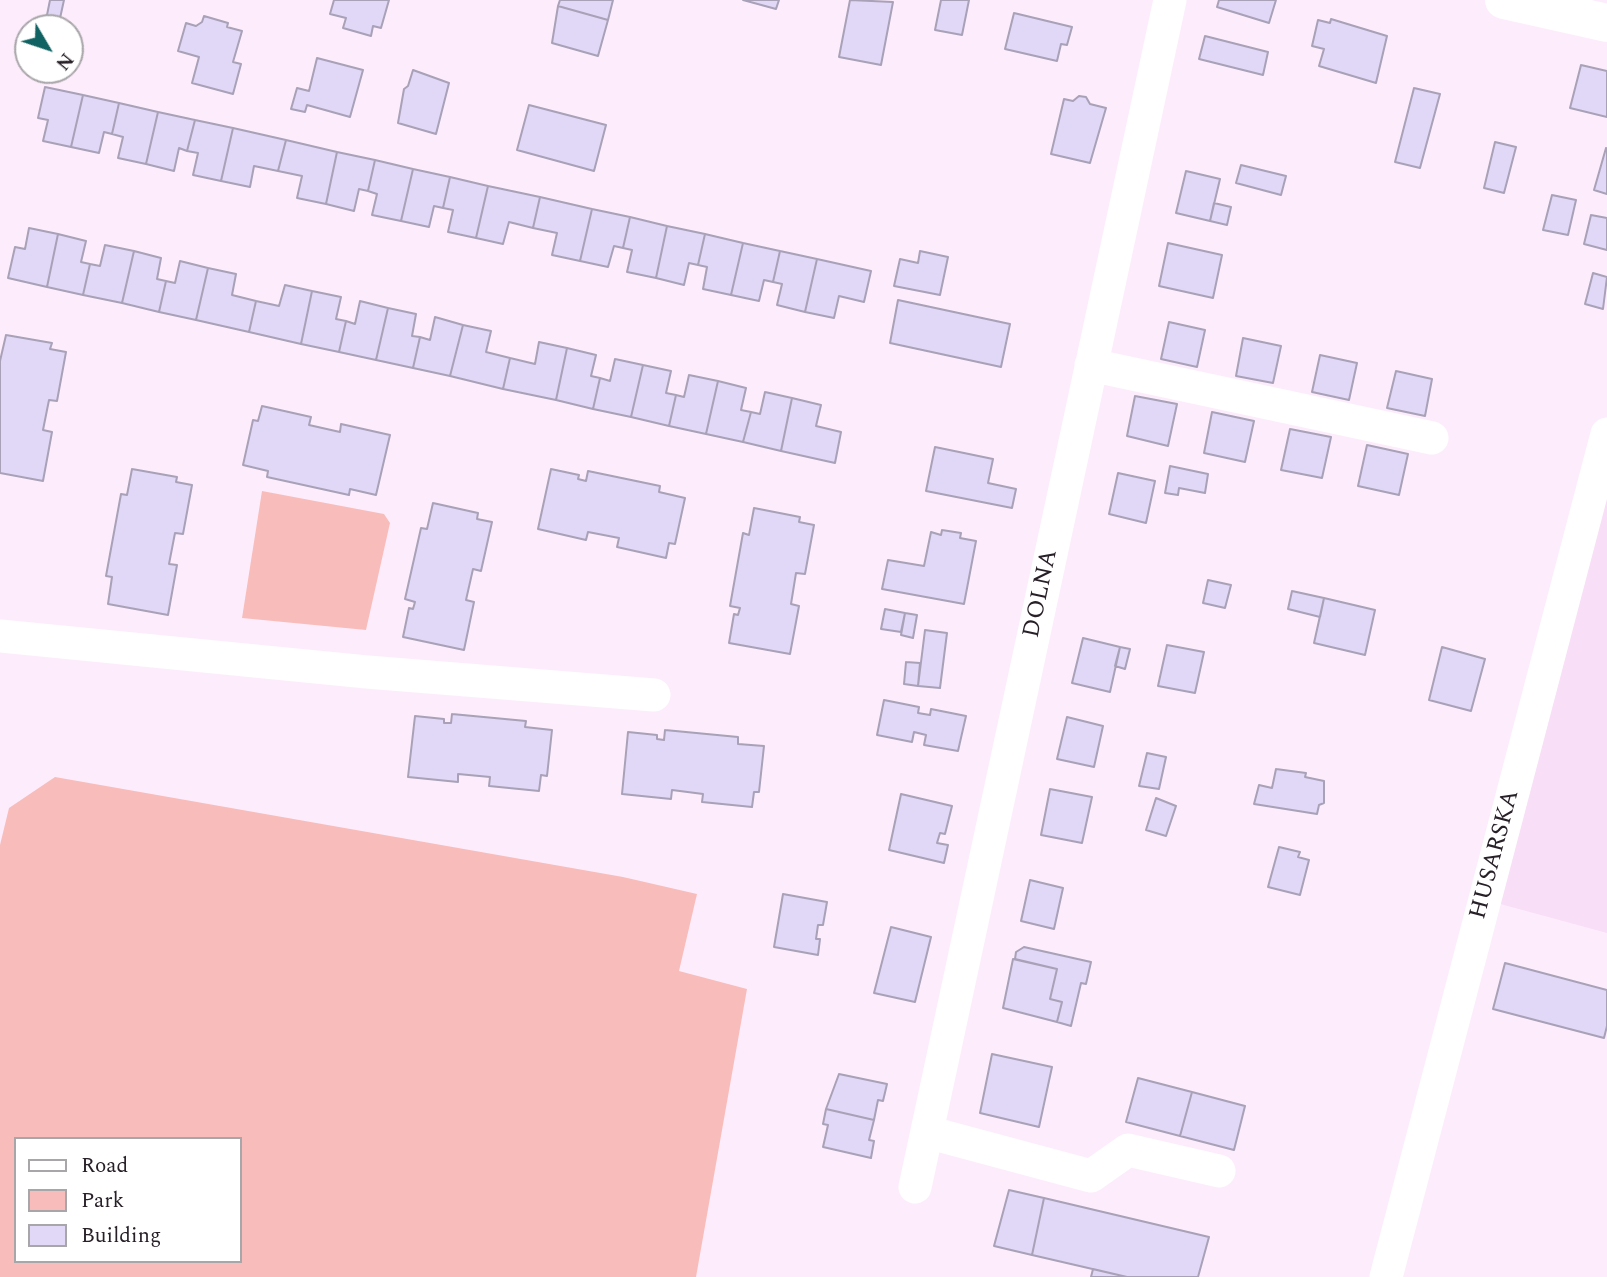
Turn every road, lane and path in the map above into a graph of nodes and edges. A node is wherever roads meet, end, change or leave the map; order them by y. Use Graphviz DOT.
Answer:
graph roads {
  1 [pos="1170,0"];
  2 [pos="1504,0"];
  3 [pos="1607,23"];
  4 [pos="1091,365"];
  5 [pos="1607,434"];
  6 [pos="1432,438"];
  7 [pos="0,636"];
  8 [pos="654,695"];
  9 [pos="927,1132"];
  10 [pos="1219,1171"];
  11 [pos="915,1187"];
  12 [pos="1386,1277"];
  1 -- 4 [label="street, DOLNA"];
  2 -- 3 [label="main road"];
  4 -- 6 [label="street"];
  4 -- 9 [label="street, DOLNA"];
  5 -- 12 [label="street, HUSARSKA"];
  7 -- 8 [label="street"];
  9 -- 10 [label="street"];
  9 -- 11 [label="street, DOLNA"];
}
